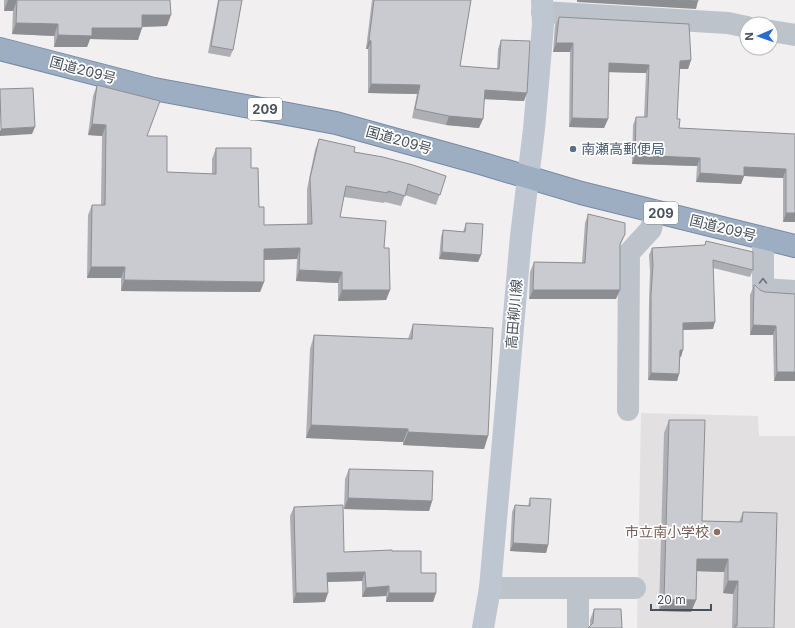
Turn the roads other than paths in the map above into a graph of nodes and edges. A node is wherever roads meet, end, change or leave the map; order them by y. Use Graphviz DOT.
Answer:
graph roads {
  1 [pos="542,6"];
  2 [pos="739,25"];
  3 [pos="779,32"];
  4 [pos="795,35"];
  5 [pos="0,48"];
  6 [pos="528,177"];
  7 [pos="655,211"];
  8 [pos="763,238"];
  9 [pos="795,246"];
  10 [pos="795,291"];
  11 [pos="628,410"];
  12 [pos="490,588"];
  13 [pos="578,588"];
  14 [pos="635,588"];
  15 [pos="483,628"];
  16 [pos="578,628"];
  1 -- 2 [label="street"];
  1 -- 6 [label="main road, 高田柳川線"];
  3 -- 4 [label="street"];
  5 -- 6 [label="highway, 国道209号 / 209"];
  6 -- 7 [label="highway, 国道209号 / 209"];
  6 -- 12 [label="main road, 高田柳川線"];
  7 -- 8 [label="highway, 国道209号 / 209"];
  7 -- 11 [label="street"];
  8 -- 9 [label="highway, 国道209号 / 209"];
  10 -- 8 [label="street, one-way"];
  12 -- 13 [label="street"];
  12 -- 15 [label="main road, 高田柳川線"];
  13 -- 14 [label="street"];
  13 -- 16 [label="street"];
}
